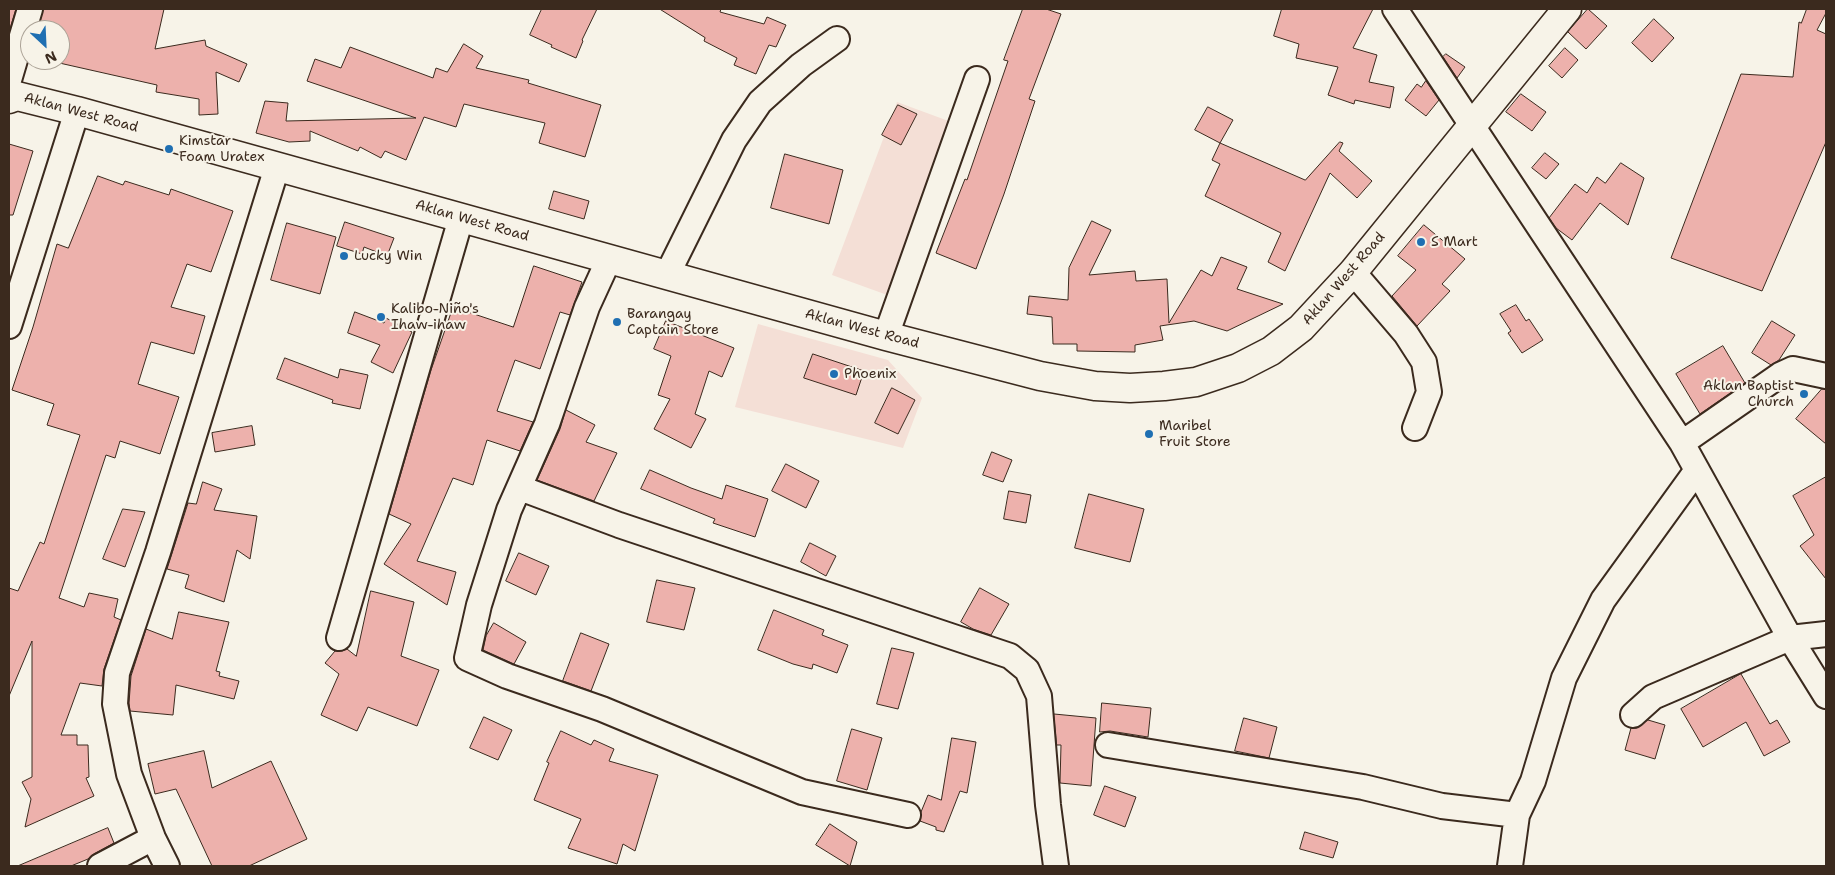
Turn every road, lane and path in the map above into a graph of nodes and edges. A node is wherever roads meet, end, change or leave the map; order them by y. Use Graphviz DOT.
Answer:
graph roads {
  1 [pos="30,9"];
  2 [pos="1395,9"];
  3 [pos="1567,9"];
  4 [pos="837,39"];
  5 [pos="977,79"];
  6 [pos="11,90"];
  7 [pos="77,111"];
  8 [pos="1472,126"];
  9 [pos="277,167"];
  10 [pos="461,218"];
  11 [pos="609,259"];
  12 [pos="1353,272"];
  13 [pos="667,275"];
  14 [pos="9,326"];
  15 [pos="886,336"];
  16 [pos="1826,376"];
  17 [pos="1415,428"];
  18 [pos="1682,443"];
  19 [pos="1697,470"];
  20 [pos="520,488"];
  21 [pos="1826,634"];
  22 [pos="339,638"];
  23 [pos="1790,638"];
  24 [pos="1826,696"];
  25 [pos="1633,714"];
  26 [pos="1108,744"];
  27 [pos="908,815"];
  28 [pos="1517,815"];
  29 [pos="153,838"];
  30 [pos="100,866"];
  31 [pos="167,866"];
  32 [pos="1056,866"];
  33 [pos="1510,866"];
  1 -- 6 [label="street"];
  2 -- 8 [label="street"];
  3 -- 8 [label="main road, Aklan West Road"];
  4 -- 13 [label="street"];
  5 -- 15 [label="street"];
  6 -- 7 [label="main road, Aklan West Road"];
  7 -- 9 [label="main road, Aklan West Road"];
  7 -- 14 [label="street"];
  8 -- 12 [label="main road, Aklan West Road"];
  8 -- 18 [label="street"];
  9 -- 10 [label="main road, Aklan West Road"];
  9 -- 29 [label="street"];
  10 -- 11 [label="main road, Aklan West Road"];
  10 -- 22 [label="street"];
  11 -- 13 [label="main road, Aklan West Road"];
  11 -- 20 [label="street"];
  12 -- 15 [label="main road, Aklan West Road"];
  12 -- 17 [label="street"];
  13 -- 15 [label="main road, Aklan West Road"];
  16 -- 18 [label="street"];
  18 -- 19 [label="street"];
  19 -- 23 [label="street"];
  19 -- 28 [label="street"];
  20 -- 27 [label="street"];
  20 -- 32 [label="street"];
  21 -- 23 [label="street"];
  23 -- 24 [label="street"];
  23 -- 25 [label="street"];
  26 -- 28 [label="street"];
  28 -- 33 [label="street"];
  29 -- 30 [label="street"];
  29 -- 31 [label="street"];
}
